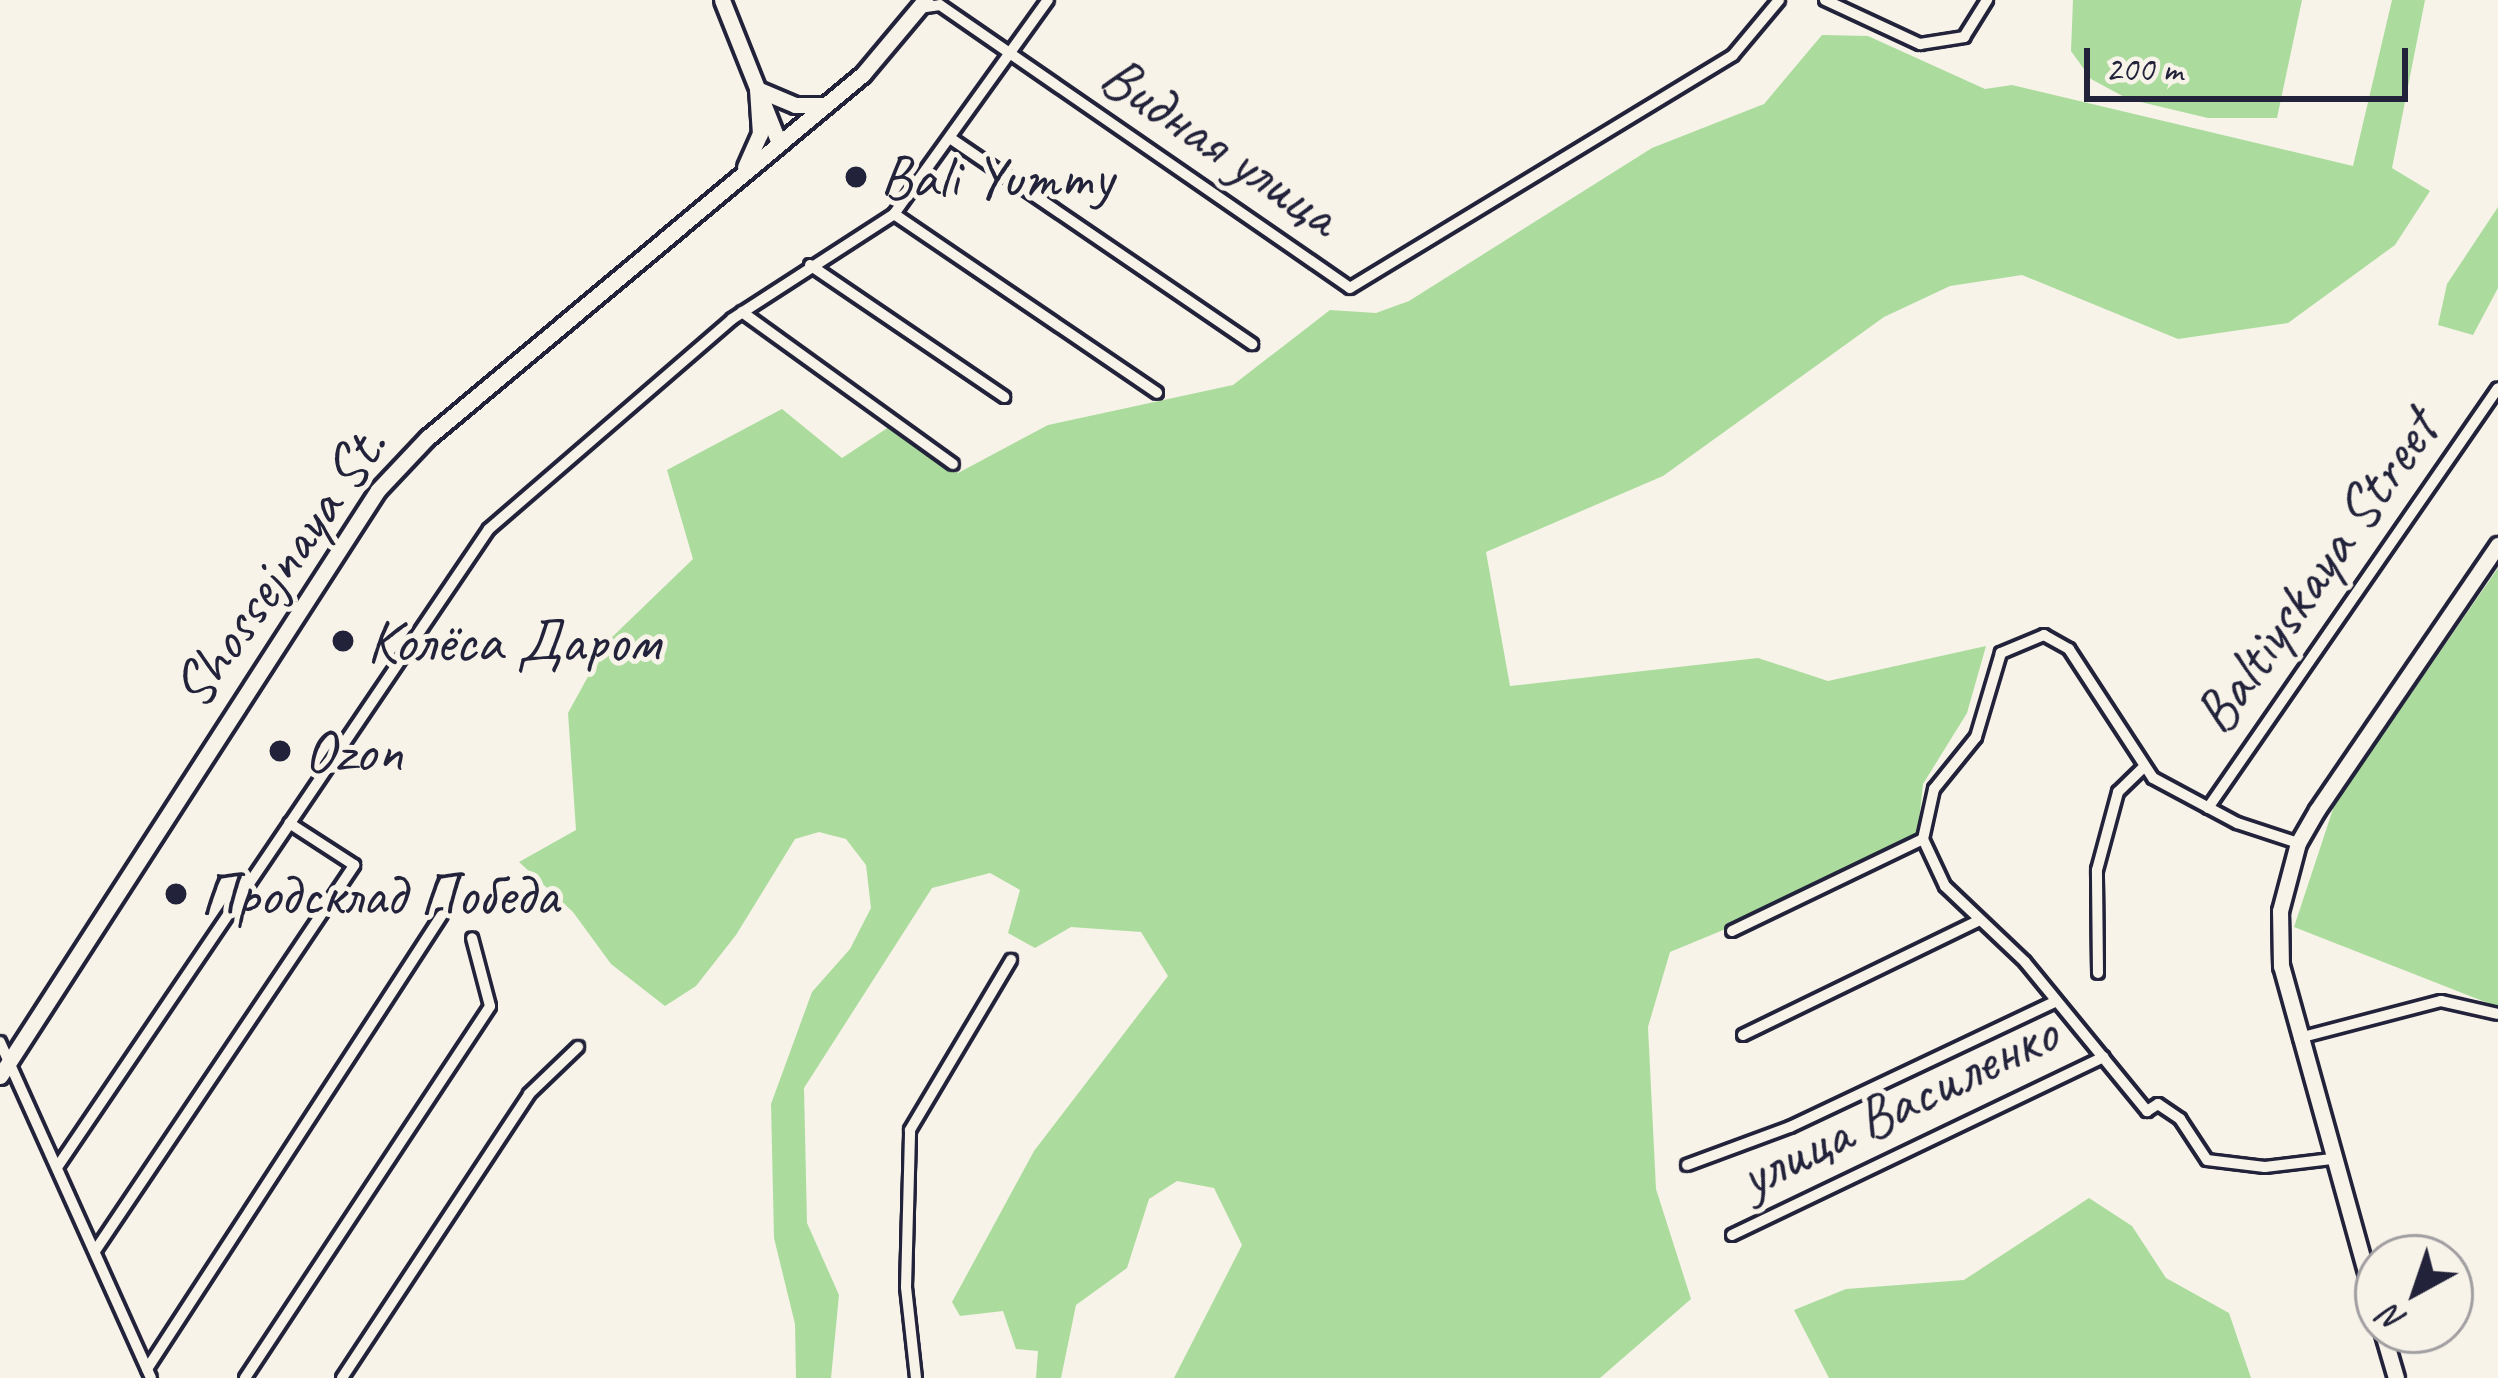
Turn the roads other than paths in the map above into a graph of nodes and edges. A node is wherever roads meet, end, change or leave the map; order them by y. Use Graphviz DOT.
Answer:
graph roads {
  1 [pos="722,0"];
  2 [pos="1048,0"];
  3 [pos="1779,0"];
  4 [pos="1825,0"];
  5 [pos="1987,0"];
  6 [pos="922,4"];
  7 [pos="1010,55"];
  8 [pos="758,89"];
  9 [pos="826,105"];
  10 [pos="950,138"];
  11 [pos="779,143"];
  12 [pos="741,175"];
  13 [pos="894,214"];
  14 [pos="810,265"];
  15 [pos="742,312"];
  16 [pos="1252,344"];
  17 [pos="2498,388"];
  18 [pos="1157,393"];
  19 [pos="1004,397"];
  20 [pos="953,464"];
  21 [pos="2498,545"];
  22 [pos="2144,768"];
  23 [pos="2208,808"];
  24 [pos="289,823"];
  25 [pos="1923,839"];
  26 [pos="2298,843"];
  27 [pos="442,915"];
  28 [pos="1978,921"];
  29 [pos="1732,931"];
  30 [pos="472,938"];
  31 [pos="1011,960"];
  32 [pos="2098,973"];
  33 [pos="2056,1001"];
  34 [pos="2498,1014"];
  35 [pos="1743,1035"];
  36 [pos="2299,1038"];
  37 [pos="0,1042"];
  38 [pos="578,1047"];
  39 [pos="2104,1057"];
  40 [pos="4,1070"];
  41 [pos="2332,1159"];
  42 [pos="1688,1165"];
  43 [pos="58,1166"];
  44 [pos="2354,1234"];
  45 [pos="1732,1235"];
  46 [pos="95,1251"];
  47 [pos="149,1374"];
  48 [pos="245,1378"];
  49 [pos="342,1378"];
  50 [pos="916,1378"];
  1 -- 8 [label="street"];
  2 -- 7 [label="street"];
  3 -- 7 [label="street, Видная улица"];
  4 -- 5 [label="street"];
  6 -- 7 [label="street, Видная улица"];
  6 -- 9 [label="street, Shossejnaya St."];
  7 -- 10 [label="street"];
  8 -- 9 [label="street"];
  8 -- 11 [label="street"];
  8 -- 12 [label="street"];
  9 -- 11 [label="street, Shossejnaya St."];
  10 -- 13 [label="street"];
  10 -- 16 [label="street"];
  11 -- 12 [label="street, Shossejnaya St."];
  12 -- 40 [label="street, Shossejnaya St."];
  13 -- 14 [label="street"];
  13 -- 18 [label="street"];
  14 -- 15 [label="street"];
  14 -- 19 [label="street"];
  15 -- 20 [label="street"];
  15 -- 24 [label="street"];
  17 -- 23 [label="street, Baltiyskaya Street"];
  21 -- 26 [label="street"];
  22 -- 23 [label="street"];
  22 -- 25 [label="street"];
  22 -- 32 [label="street"];
  23 -- 26 [label="street"];
  24 -- 43 [label="street"];
  24 -- 46 [label="street"];
  25 -- 28 [label="street"];
  25 -- 29 [label="street"];
  26 -- 36 [label="street"];
  27 -- 47 [label="street"];
  28 -- 33 [label="street"];
  28 -- 35 [label="street"];
  30 -- 48 [label="street"];
  31 -- 50 [label="street"];
  33 -- 39 [label="street"];
  33 -- 42 [label="street"];
  34 -- 36 [label="street"];
  36 -- 41 [label="street"];
  37 -- 40 [label="street"];
  38 -- 49 [label="street"];
  39 -- 41 [label="street"];
  39 -- 45 [label="street, улица Василенко"];
  40 -- 43 [label="street"];
  41 -- 44 [label="street"];
  43 -- 46 [label="street"];
  46 -- 47 [label="street"];
}
